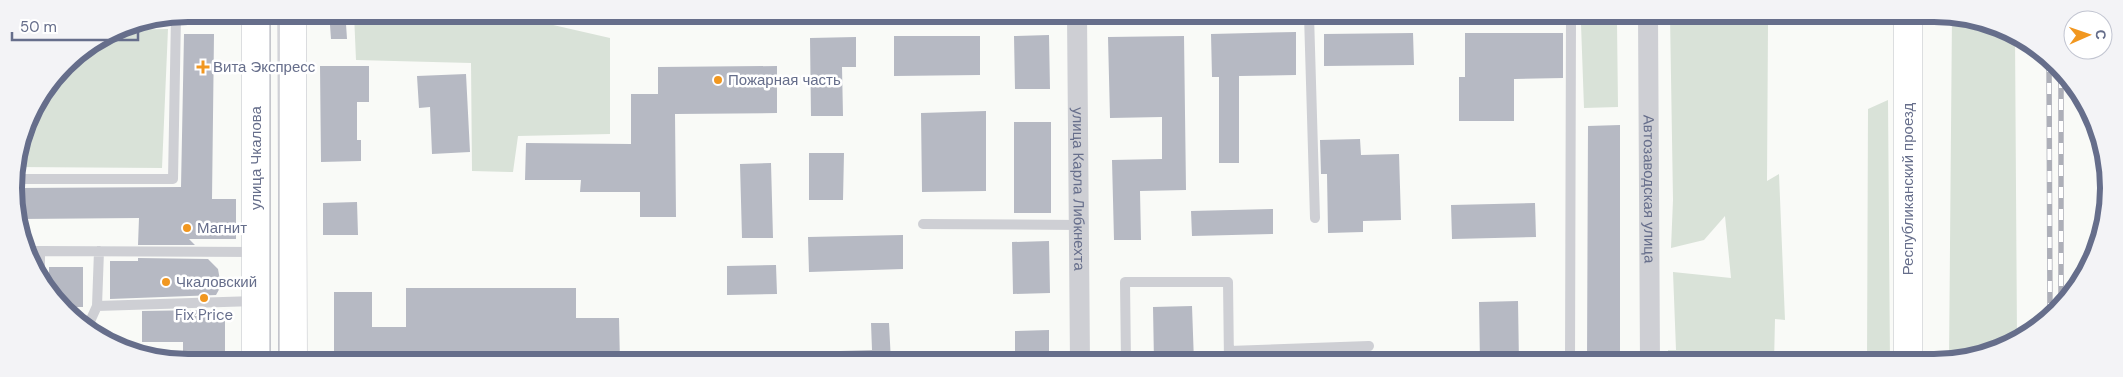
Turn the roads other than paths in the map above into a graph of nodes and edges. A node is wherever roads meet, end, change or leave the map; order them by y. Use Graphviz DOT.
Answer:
graph roads {
  1 [pos="256,22"];
  2 [pos="292,22"];
  3 [pos="176,23"];
  4 [pos="1077,23"];
  5 [pos="1309,23"];
  6 [pos="1571,23"];
  7 [pos="1648,23"];
  8 [pos="1908,23"];
  9 [pos="23,179"];
  10 [pos="1315,218"];
  11 [pos="923,224"];
  12 [pos="1080,225"];
  13 [pos="35,251"];
  14 [pos="40,251"];
  15 [pos="99,251"];
  16 [pos="256,252"];
  17 [pos="40,262"];
  18 [pos="256,301"];
  19 [pos="97,306"];
  20 [pos="90,322"];
  21 [pos="1369,346"];
  22 [pos="1229,351"];
  23 [pos="256,354"];
  24 [pos="293,354"];
  25 [pos="1080,354"];
  26 [pos="1126,354"];
  27 [pos="1570,354"];
  28 [pos="1650,354"];
  29 [pos="1908,354"];
  1 -- 16 [label="main road, улица Чкалова"];
  2 -- 24 [label="main road"];
  3 -- 9 [label="lane"];
  4 -- 12 [label="street, улица Карла Либкнехта"];
  5 -- 10 [label="lane"];
  6 -- 27 [label="lane"];
  7 -- 28 [label="street, Автозаводская улица"];
  8 -- 29 [label="main road, Республиканский проезд"];
  11 -- 12 [label="lane"];
  12 -- 25 [label="street, улица Карла Либкнехта"];
  13 -- 14 [label="lane"];
  14 -- 15 [label="lane"];
  14 -- 17 [label="lane"];
  15 -- 16 [label="lane"];
  15 -- 19 [label="lane"];
  16 -- 18 [label="main road, улица Чкалова"];
  18 -- 19 [label="lane"];
  18 -- 23 [label="main road, улица Чкалова"];
  19 -- 20 [label="lane"];
  21 -- 22 [label="lane"];
  22 -- 26 [label="lane"];
}
